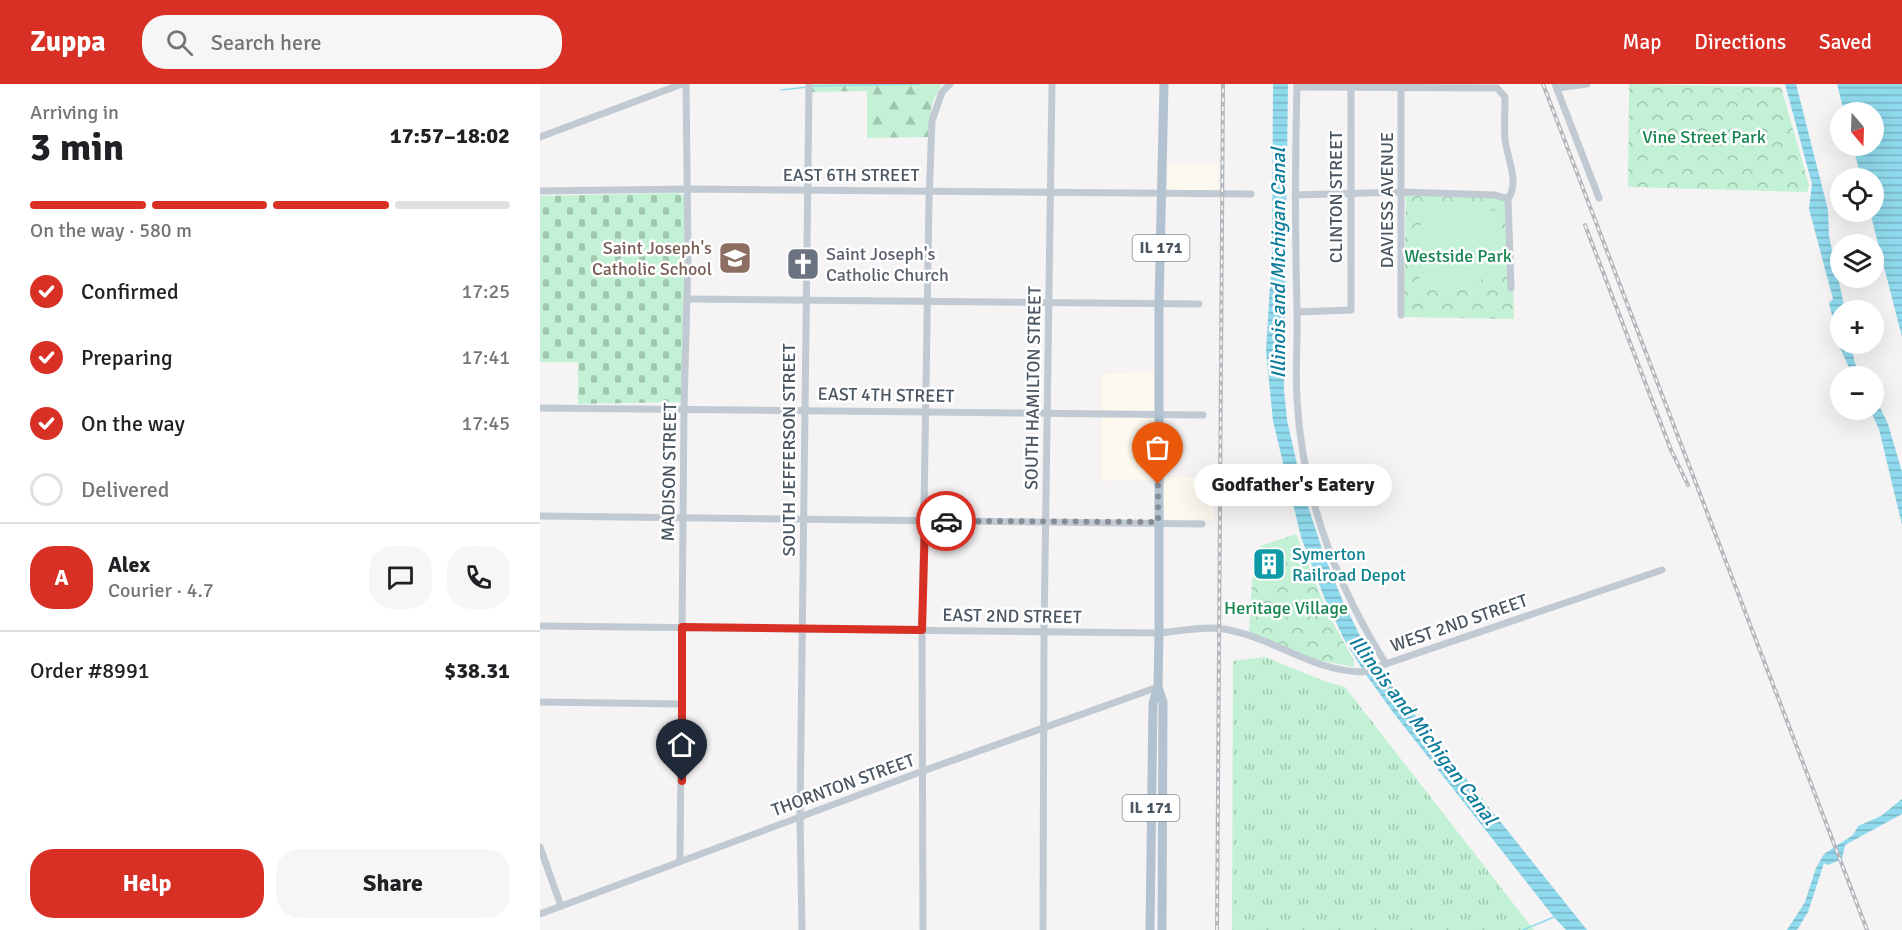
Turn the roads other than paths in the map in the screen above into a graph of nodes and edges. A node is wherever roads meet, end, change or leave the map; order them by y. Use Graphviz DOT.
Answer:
graph roads {
  1 [pos="682,84"];
  2 [pos="686,84"];
  3 [pos="809,84"];
  4 [pos="951,84"];
  5 [pos="1052,84"];
  6 [pos="1164,84"];
  7 [pos="1587,84"];
  8 [pos="1352,85"];
  9 [pos="1297,86"];
  10 [pos="1401,86"];
  11 [pos="1556,86"];
  12 [pos="540,137"];
  13 [pos="688,189"];
  14 [pos="808,190"];
  15 [pos="540,191"];
  16 [pos="930,191"];
  17 [pos="1051,191"];
  18 [pos="1403,192"];
  19 [pos="1162,193"];
  20 [pos="1251,194"];
  21 [pos="1351,194"];
  22 [pos="1294,195"];
  23 [pos="1599,198"];
  24 [pos="1508,199"];
  25 [pos="1511,288"];
  26 [pos="688,299"];
  27 [pos="805,300"];
  28 [pos="926,301"];
  29 [pos="1049,302"];
  30 [pos="1159,303"];
  31 [pos="1199,304"];
  32 [pos="1297,312"];
  33 [pos="1401,315"];
  34 [pos="540,408"];
  35 [pos="684,408"];
  36 [pos="804,409"];
  37 [pos="925,411"];
  38 [pos="1047,412"];
  39 [pos="1159,414"];
  40 [pos="1203,415"];
  41 [pos="540,516"];
  42 [pos="683,518"];
  43 [pos="804,519"];
  44 [pos="925,521"];
  45 [pos="1046,521"];
  46 [pos="1158,522"];
  47 [pos="1202,524"];
  48 [pos="1662,570"];
  49 [pos="540,626"];
  50 [pos="682,627"];
  51 [pos="802,629"];
  52 [pos="922,630"];
  53 [pos="1044,632"];
  54 [pos="1159,633"];
  55 [pos="1386,664"];
  56 [pos="1158,687"];
  57 [pos="540,702"];
  58 [pos="681,704"];
  59 [pos="1045,728"];
  60 [pos="923,771"];
  61 [pos="800,817"];
  62 [pos="540,847"];
  63 [pos="680,861"];
  64 [pos="561,906"];
  65 [pos="540,914"];
  66 [pos="802,930"];
  67 [pos="922,930"];
  68 [pos="1043,930"];
  69 [pos="1150,930"];
  70 [pos="1162,930"];
  1 -- 12 [label="street"];
  2 -- 13 [label="street, MADISON STREET"];
  3 -- 14 [label="street, SOUTH JEFFERSON STREET"];
  4 -- 16 [label="street"];
  5 -- 17 [label="street, SOUTH HAMILTON STREET"];
  6 -- 19 [label="main road, IL 171"];
  7 -- 11 [label="street"];
  8 -- 9 [label="street"];
  8 -- 10 [label="street"];
  8 -- 21 [label="street, CLINTON STREET"];
  9 -- 22 [label="street"];
  10 -- 18 [label="street, DAVIESS AVENUE"];
  10 -- 24 [label="street"];
  11 -- 23 [label="street"];
  13 -- 14 [label="street, EAST 6TH STREET"];
  13 -- 15 [label="street, EAST 6TH STREET"];
  13 -- 26 [label="street, MADISON STREET"];
  14 -- 16 [label="street, EAST 6TH STREET"];
  14 -- 27 [label="street, SOUTH JEFFERSON STREET"];
  16 -- 17 [label="street, EAST 6TH STREET"];
  16 -- 28 [label="street"];
  17 -- 19 [label="street, EAST 6TH STREET"];
  17 -- 29 [label="street, SOUTH HAMILTON STREET"];
  18 -- 21 [label="street"];
  18 -- 24 [label="street"];
  18 -- 33 [label="street, DAVIESS AVENUE"];
  19 -- 20 [label="street, EAST 6TH STREET"];
  19 -- 30 [label="main road, IL 171"];
  21 -- 22 [label="street"];
  21 -- 32 [label="street, CLINTON STREET"];
  22 -- 32 [label="street"];
  24 -- 25 [label="street"];
  26 -- 27 [label="street"];
  26 -- 35 [label="street, MADISON STREET"];
  27 -- 28 [label="street"];
  27 -- 36 [label="street, SOUTH JEFFERSON STREET"];
  28 -- 29 [label="street"];
  28 -- 37 [label="street"];
  29 -- 30 [label="street"];
  29 -- 38 [label="street, SOUTH HAMILTON STREET"];
  30 -- 31 [label="street"];
  30 -- 39 [label="main road, IL 171"];
  32 -- 55 [label="street"];
  34 -- 35 [label="street, EAST 4TH STREET"];
  35 -- 36 [label="street, EAST 4TH STREET"];
  35 -- 42 [label="street, MADISON STREET"];
  36 -- 37 [label="street, EAST 4TH STREET"];
  36 -- 43 [label="street, SOUTH JEFFERSON STREET"];
  37 -- 38 [label="street, EAST 4TH STREET"];
  37 -- 44 [label="street"];
  38 -- 39 [label="street, EAST 4TH STREET"];
  38 -- 45 [label="street, SOUTH HAMILTON STREET"];
  39 -- 40 [label="street, EAST 4TH STREET"];
  39 -- 46 [label="main road, IL 171"];
  41 -- 42 [label="street"];
  42 -- 43 [label="street"];
  42 -- 50 [label="street, MADISON STREET"];
  43 -- 44 [label="street"];
  43 -- 51 [label="street, SOUTH JEFFERSON STREET"];
  44 -- 45 [label="street"];
  44 -- 52 [label="street"];
  45 -- 46 [label="street"];
  45 -- 53 [label="street, SOUTH HAMILTON STREET"];
  46 -- 47 [label="street"];
  46 -- 54 [label="main road, IL 171"];
  48 -- 55 [label="street, WEST 2ND STREET"];
  49 -- 50 [label="street, EAST 2ND STREET"];
  50 -- 51 [label="street, EAST 2ND STREET"];
  50 -- 58 [label="street, MADISON STREET"];
  51 -- 52 [label="street, EAST 2ND STREET"];
  51 -- 61 [label="street, SOUTH JEFFERSON STREET"];
  52 -- 53 [label="street, EAST 2ND STREET"];
  52 -- 60 [label="street"];
  53 -- 54 [label="street, EAST 2ND STREET"];
  53 -- 59 [label="street, SOUTH HAMILTON STREET"];
  54 -- 55 [label="street, WEST 2ND STREET"];
  54 -- 56 [label="main road, IL 171"];
  56 -- 59 [label="street, THORNTON STREET"];
  56 -- 69 [label="main road, IL 171"];
  56 -- 70 [label="main road, IL 171"];
  57 -- 58 [label="street"];
  58 -- 63 [label="street, MADISON STREET"];
  59 -- 60 [label="street, THORNTON STREET"];
  59 -- 68 [label="street, SOUTH HAMILTON STREET"];
  60 -- 61 [label="street, THORNTON STREET"];
  60 -- 67 [label="street"];
  61 -- 63 [label="street, THORNTON STREET"];
  61 -- 66 [label="street, SOUTH JEFFERSON STREET"];
  62 -- 64 [label="street"];
  63 -- 64 [label="street, THORNTON STREET"];
  64 -- 65 [label="street, THORNTON STREET"];
}
